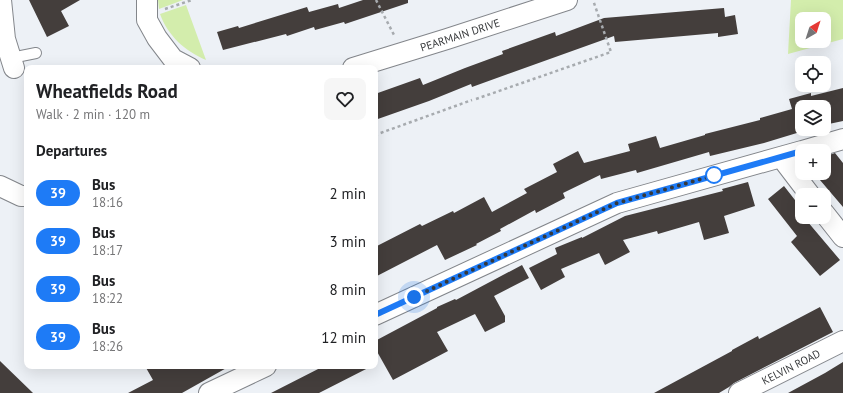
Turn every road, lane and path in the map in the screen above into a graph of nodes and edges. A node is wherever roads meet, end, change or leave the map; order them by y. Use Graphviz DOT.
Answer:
graph roads {
  1 [pos="1,0"];
  2 [pos="192,0"];
  3 [pos="376,0"];
  4 [pos="567,0"];
  5 [pos="593,0"];
  6 [pos="147,7"];
  7 [pos="388,23"];
  8 [pos="2,40"];
  9 [pos="36,53"];
  10 [pos="13,63"];
  11 [pos="184,65"];
  12 [pos="363,65"];
  13 [pos="476,99"];
  14 [pos="472,100"];
  15 [pos="378,134"];
  16 [pos="843,139"];
  17 [pos="826,144"];
  18 [pos="795,153"];
  19 [pos="781,157"];
  20 [pos="0,186"];
  21 [pos="805,188"];
  22 [pos="24,196"];
  23 [pos="831,222"];
  24 [pos="843,237"];
  25 [pos="378,314"];
  26 [pos="843,341"];
  27 [pos="260,369"];
  28 [pos="209,393"];
  29 [pos="739,393"];
  1 -- 8 [label="street"];
  2 -- 6 [label="path"];
  3 -- 7 [label="path"];
  4 -- 12 [label="street, PEARMAIN DRIVE"];
  5 -- 13 [label="path"];
  6 -- 11 [label="street"];
  8 -- 10 [label="street"];
  9 -- 10 [label="lane"];
  14 -- 15 [label="path"];
  16 -- 17 [label="street"];
  18 -- 19 [label="street"];
  19 -- 21 [label="street"];
  19 -- 25 [label="street"];
  20 -- 22 [label="street"];
  23 -- 24 [label="street"];
  26 -- 29 [label="street, KELVIN ROAD"];
  27 -- 28 [label="street"];
}
